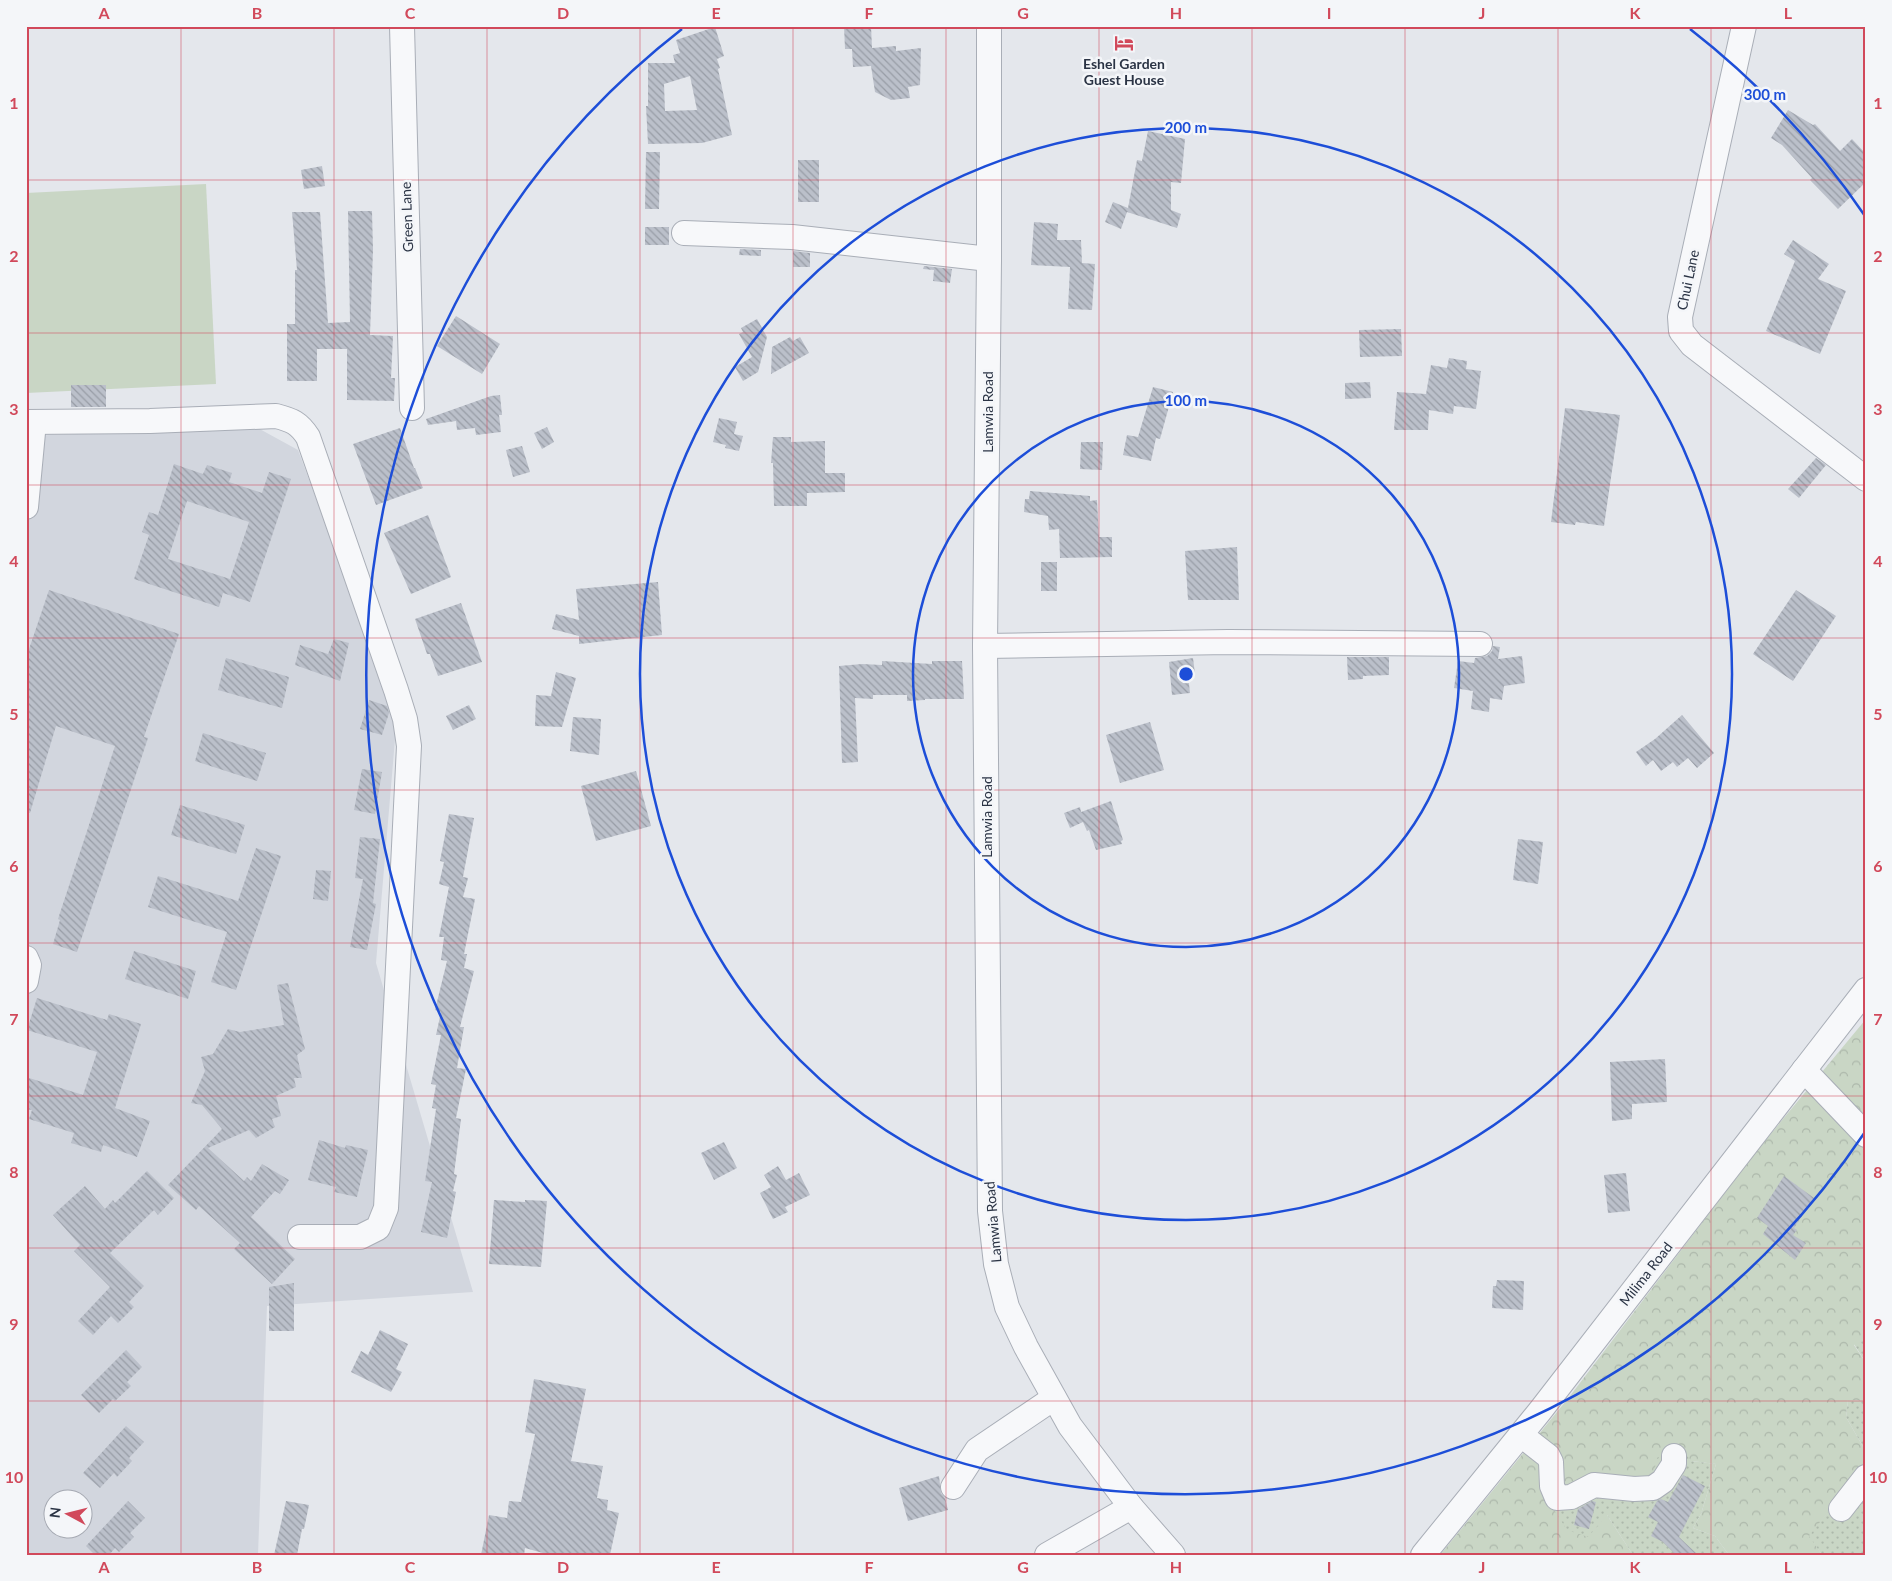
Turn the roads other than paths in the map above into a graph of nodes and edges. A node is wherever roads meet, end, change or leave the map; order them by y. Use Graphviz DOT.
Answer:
graph roads {
  1 [pos="402,26"];
  2 [pos="989,26"];
  3 [pos="1743,27"];
  4 [pos="684,233"];
  5 [pos="989,259"];
  6 [pos="412,408"];
  7 [pos="30,422"];
  8 [pos="1866,479"];
  9 [pos="26,507"];
  10 [pos="1480,644"];
  11 [pos="985,646"];
  12 [pos="26,958"];
  13 [pos="26,981"];
  14 [pos="1866,990"];
  15 [pos="1804,1070"];
  16 [pos="1866,1135"];
  17 [pos="300,1237"];
  18 [pos="1054,1398"];
  19 [pos="1521,1435"];
  20 [pos="1674,1456"];
  21 [pos="1866,1477"];
  22 [pos="953,1487"];
  23 [pos="1131,1507"];
  24 [pos="1841,1510"];
  25 [pos="1047,1555"];
  26 [pos="1173,1555"];
  27 [pos="1423,1555"];
  1 -- 6 [label="street, Green Lane"];
  2 -- 5 [label="street, Lamwia Road"];
  3 -- 8 [label="street, Chui Lane"];
  4 -- 5 [label="street"];
  5 -- 11 [label="street, Lamwia Road"];
  7 -- 9 [label="street"];
  7 -- 17 [label="street"];
  10 -- 11 [label="street"];
  11 -- 18 [label="street, Lamwia Road"];
  12 -- 13 [label="street"];
  14 -- 15 [label="street, Milima Road"];
  15 -- 16 [label="street"];
  15 -- 19 [label="street, Milima Road"];
  18 -- 22 [label="street"];
  18 -- 23 [label="street, Lamwia Road"];
  19 -- 20 [label="street"];
  19 -- 27 [label="street, Milima Road"];
  21 -- 24 [label="street"];
  23 -- 25 [label="street"];
  23 -- 26 [label="street, Lamwia Road"];
}
